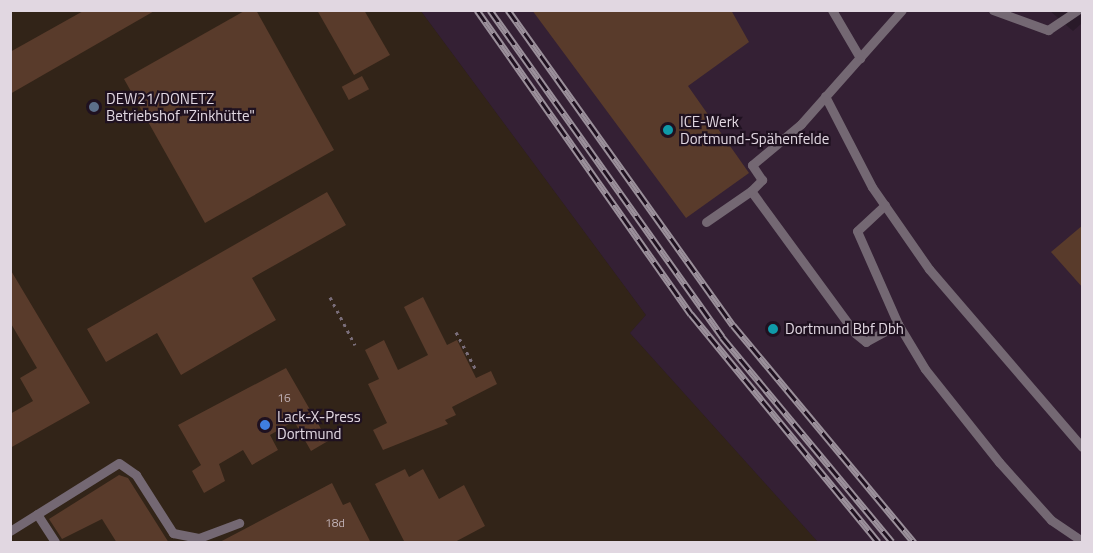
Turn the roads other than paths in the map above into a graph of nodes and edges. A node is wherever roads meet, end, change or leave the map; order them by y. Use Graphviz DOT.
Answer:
graph roads {
  1 [pos="832,10"];
  2 [pos="902,10"];
  3 [pos="993,10"];
  4 [pos="1061,10"];
  5 [pos="1078,10"];
  6 [pos="1070,18"];
  7 [pos="860,58"];
  8 [pos="825,96"];
  9 [pos="751,191"];
  10 [pos="885,205"];
  11 [pos="706,222"];
  12 [pos="898,324"];
  13 [pos="1083,447"];
  14 [pos="37,514"];
  15 [pos="239,523"];
  16 [pos="10,531"];
  17 [pos="1083,542"];
  18 [pos="55,543"];
  1 -- 7 [label="lane"];
  2 -- 7 [label="lane"];
  3 -- 6 [label="lane"];
  4 -- 6 [label="lane"];
  5 -- 6 [label="lane"];
  7 -- 8 [label="lane"];
  8 -- 9 [label="lane"];
  8 -- 10 [label="lane"];
  9 -- 11 [label="lane"];
  9 -- 12 [label="lane"];
  10 -- 12 [label="lane"];
  10 -- 13 [label="lane"];
  12 -- 17 [label="lane"];
  14 -- 15 [label="lane"];
  14 -- 16 [label="lane"];
  14 -- 18 [label="lane"];
}
